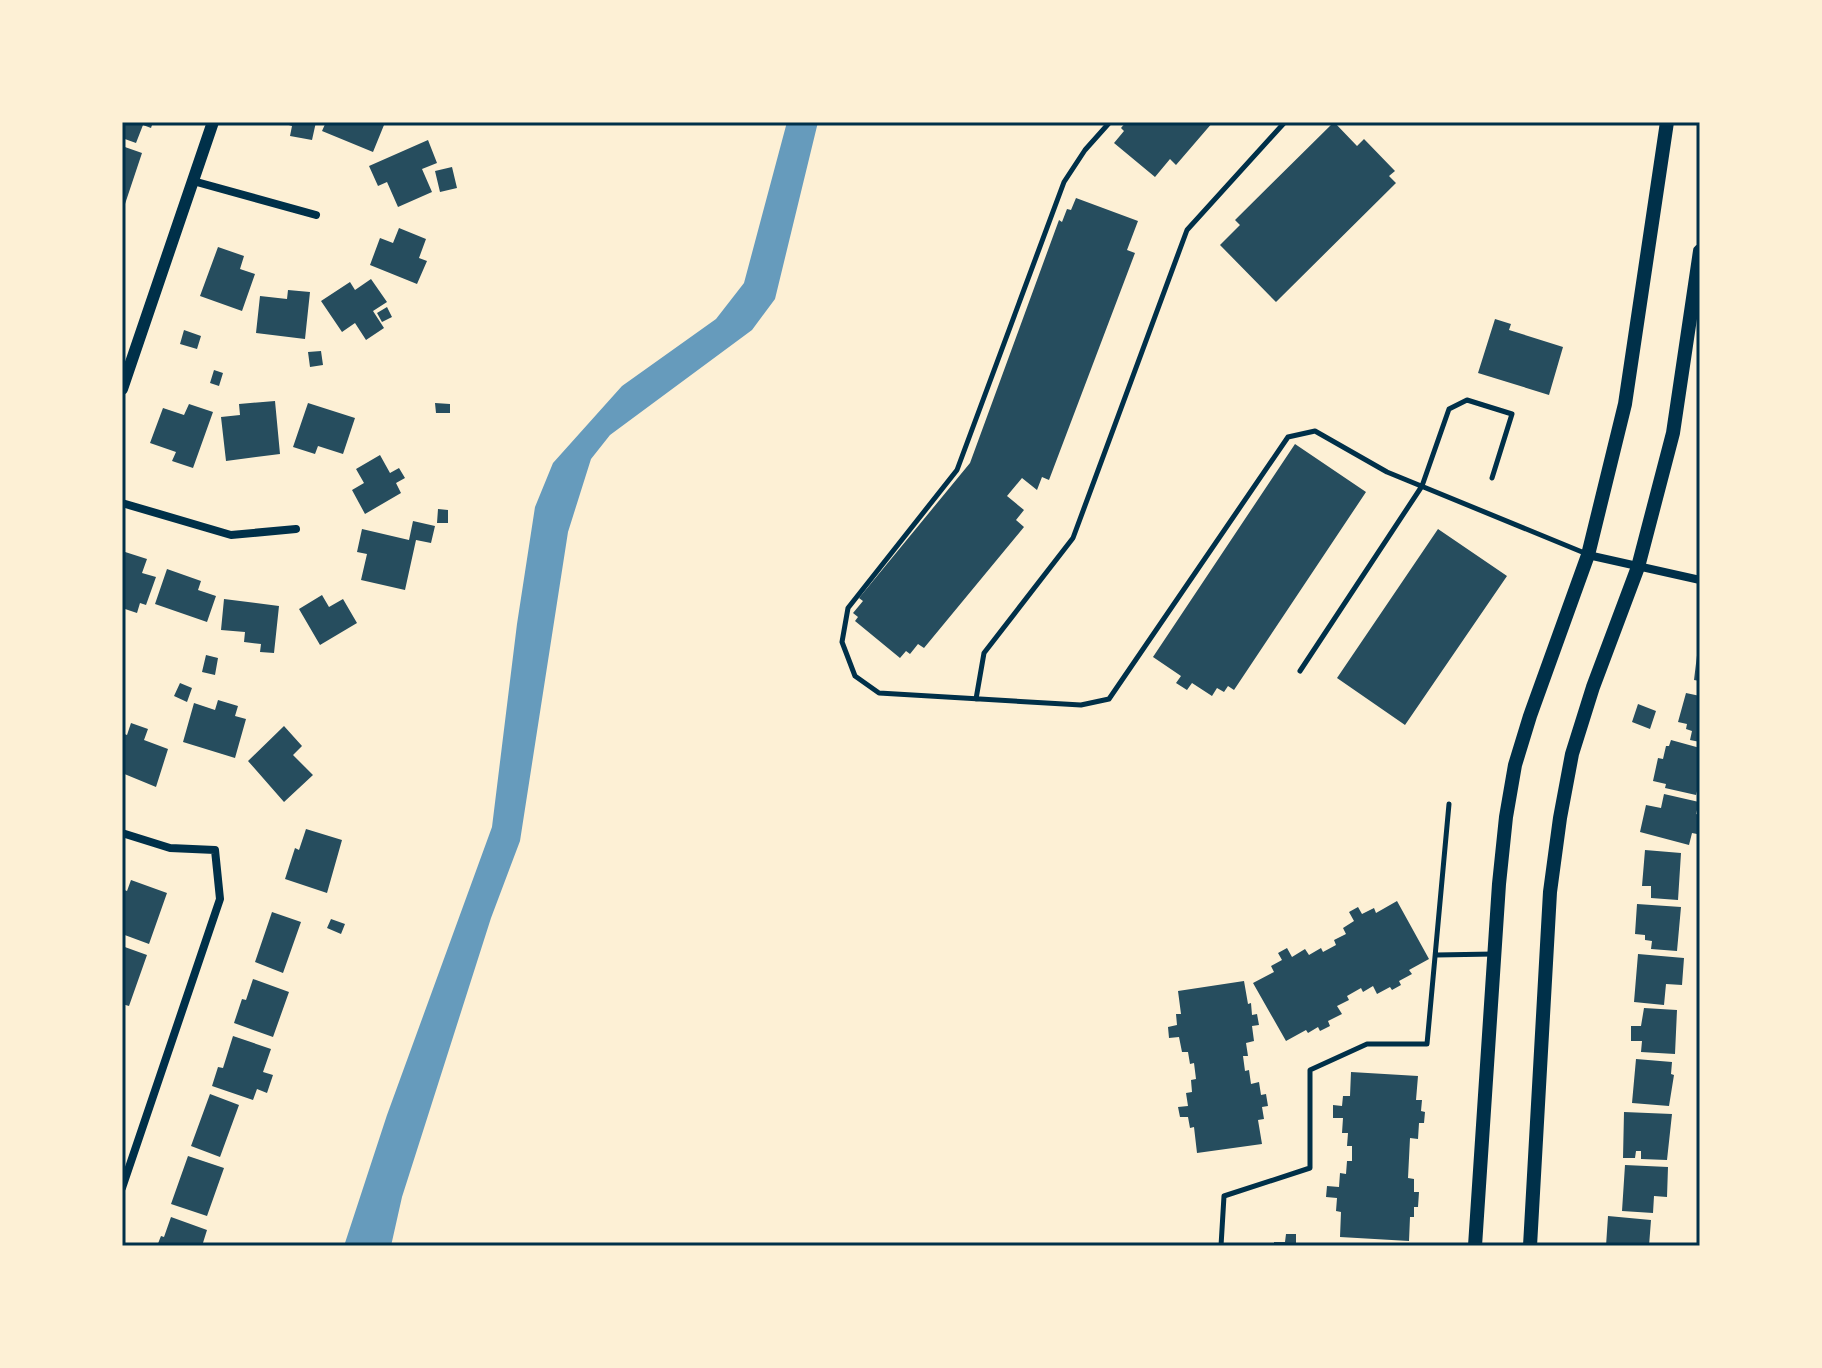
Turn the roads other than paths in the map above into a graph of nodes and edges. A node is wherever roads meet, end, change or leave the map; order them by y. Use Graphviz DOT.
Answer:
graph roads {
  1 [pos="213,122"];
  2 [pos="1110,122"];
  3 [pos="1285,122"];
  4 [pos="1667,122"];
  5 [pos="193,181"];
  6 [pos="316,215"];
  7 [pos="1700,251"];
  8 [pos="122,389"];
  9 [pos="1492,478"];
  10 [pos="1422,486"];
  11 [pos="122,503"];
  12 [pos="296,529"];
  13 [pos="1588,555"];
  14 [pos="1638,567"];
  15 [pos="1700,580"];
  16 [pos="1300,671"];
  17 [pos="976,699"];
  18 [pos="1449,804"];
  19 [pos="122,833"];
  20 [pos="1495,954"];
  21 [pos="1436,955"];
  22 [pos="122,1188"];
  23 [pos="1221,1246"];
  24 [pos="1475,1246"];
  25 [pos="1530,1246"];
  1 -- 5 [label="street"];
  2 -- 17 [label="lane"];
  3 -- 17 [label="lane"];
  4 -- 13 [label="main road"];
  5 -- 6 [label="street"];
  5 -- 8 [label="street"];
  7 -- 14 [label="main road"];
  9 -- 10 [label="lane"];
  10 -- 13 [label="lane"];
  10 -- 16 [label="lane"];
  10 -- 17 [label="lane"];
  11 -- 12 [label="street"];
  13 -- 14 [label="street"];
  13 -- 20 [label="main road"];
  14 -- 15 [label="street"];
  14 -- 25 [label="main road"];
  18 -- 21 [label="lane"];
  19 -- 22 [label="street"];
  20 -- 21 [label="lane"];
  20 -- 24 [label="main road"];
  21 -- 23 [label="lane"];
}
